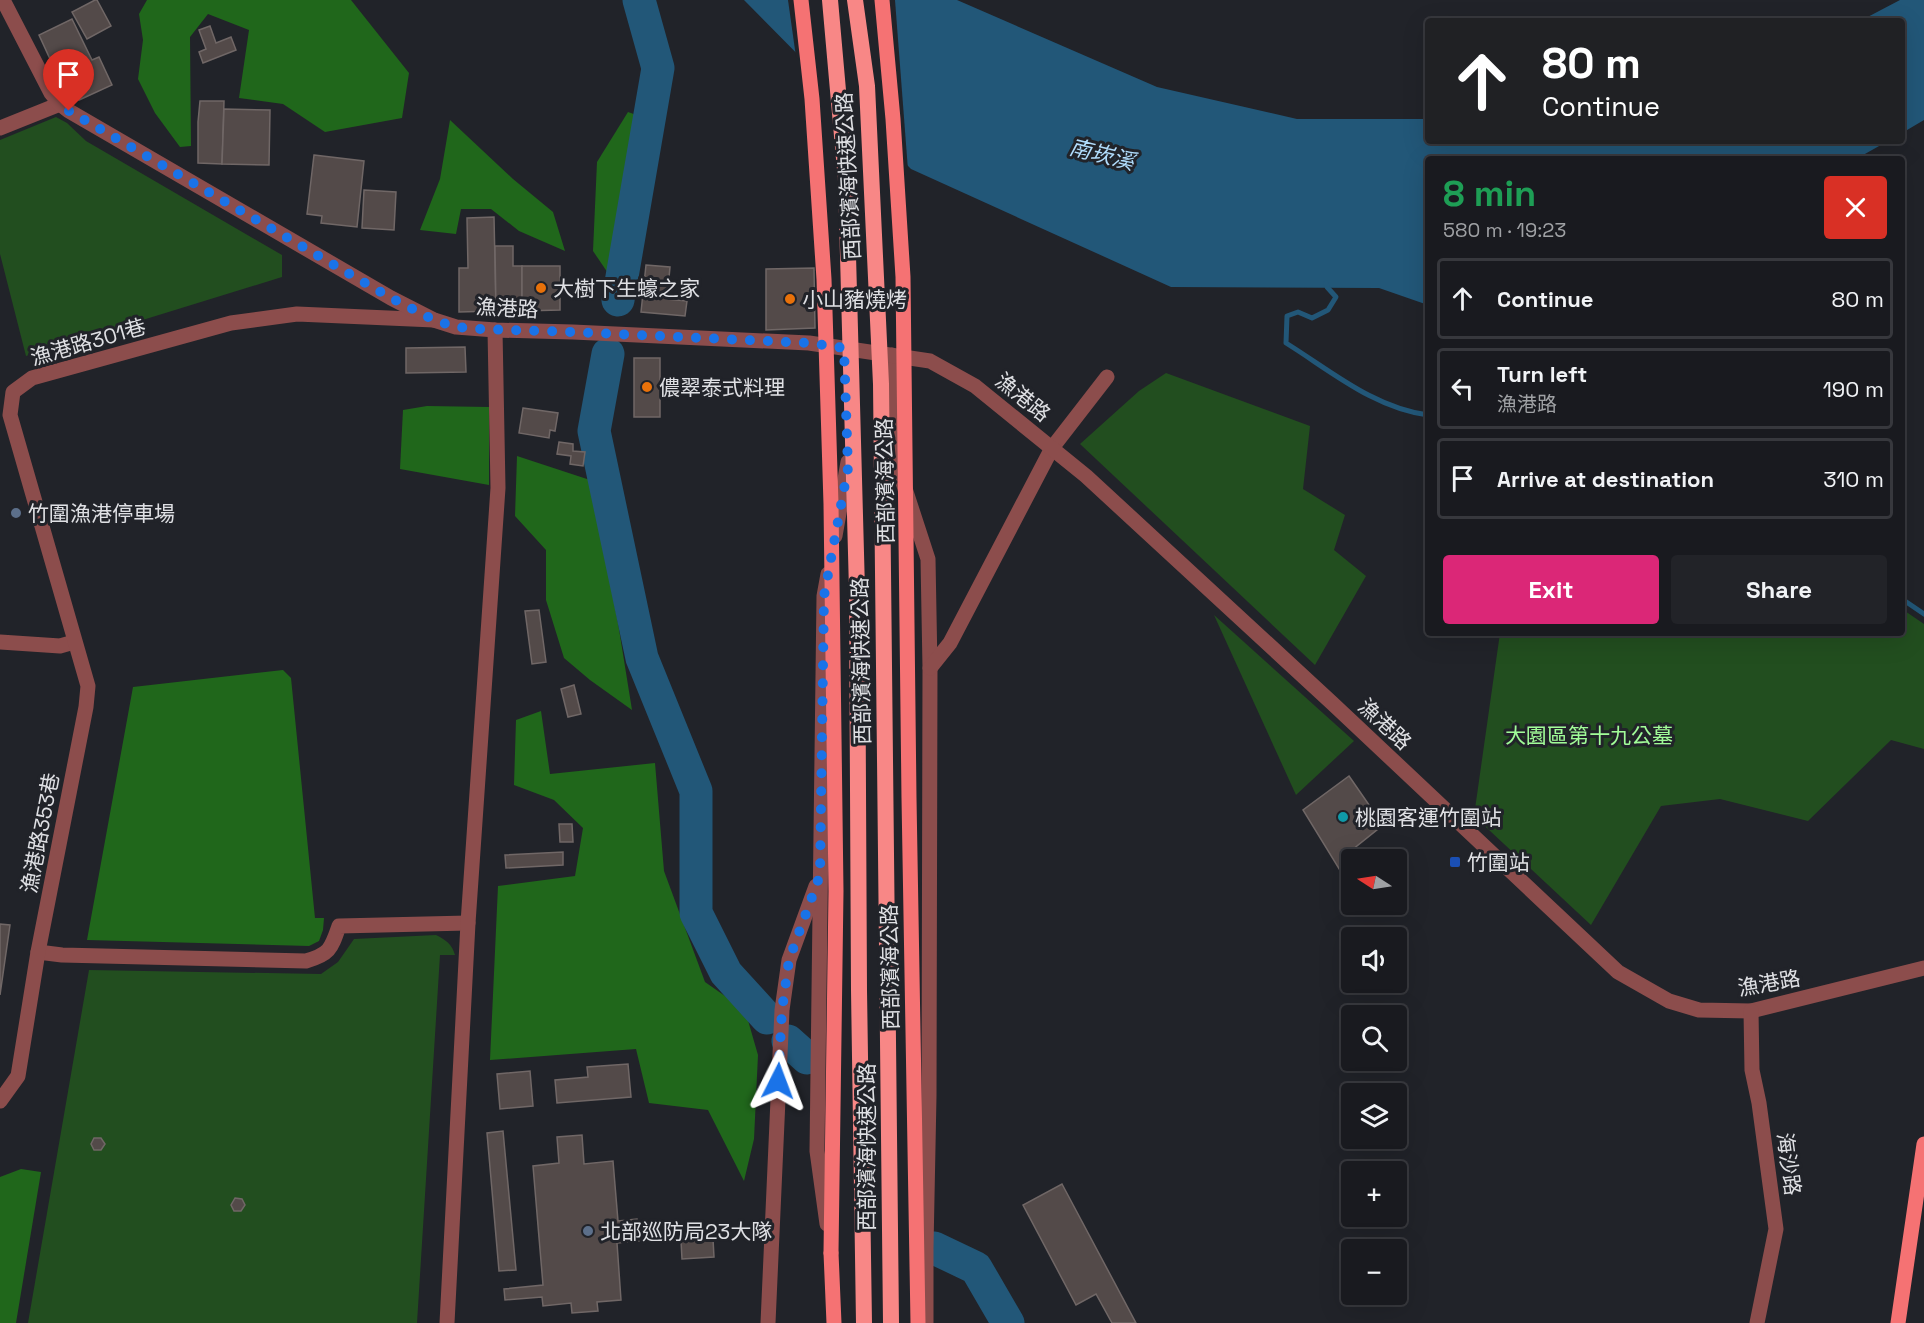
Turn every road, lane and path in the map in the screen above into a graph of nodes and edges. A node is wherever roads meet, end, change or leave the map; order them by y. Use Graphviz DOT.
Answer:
graph roads {
  1 [pos="3,0"];
  2 [pos="801,0"];
  3 [pos="830,0"];
  4 [pos="855,0"];
  5 [pos="882,0"];
  6 [pos="60,104"];
  7 [pos="0,128"];
  8 [pos="434,320"];
  9 [pos="495,330"];
  10 [pos="844,348"];
  11 [pos="892,355"];
  12 [pos="1107,377"];
  13 [pos="1052,448"];
  14 [pos="0,642"];
  15 [pos="74,642"];
  16 [pos="930,668"];
  17 [pos="820,875"];
  18 [pos="468,923"];
  19 [pos="38,952"];
  20 [pos="1924,968"];
  21 [pos="1751,1011"];
  22 [pos="0,1101"];
  23 [pos="1924,1144"];
  24 [pos="831,1252"];
  25 [pos="447,1323"];
  26 [pos="768,1323"];
  27 [pos="834,1323"];
  28 [pos="864,1323"];
  29 [pos="891,1323"];
  30 [pos="918,1323"];
  31 [pos="926,1323"];
  32 [pos="1757,1323"];
  33 [pos="1898,1323"];
  1 -- 6 [label="street, 漁港路"];
  2 -- 24 [label="main road, bridge"];
  3 -- 28 [label="highway, 西部濱海快速公路, bridge"];
  4 -- 29 [label="highway, 西部濱海快速公路, bridge"];
  5 -- 30 [label="main road, 西部濱海公路, bridge"];
  6 -- 7 [label="street"];
  6 -- 8 [label="street, 漁港路"];
  8 -- 9 [label="street, 漁港路"];
  8 -- 15 [label="street, 漁港路301巷"];
  9 -- 10 [label="street, 漁港路"];
  9 -- 18 [label="street"];
  10 -- 11 [label="street, 漁港路"];
  10 -- 17 [label="street"];
  11 -- 13 [label="street, 漁港路"];
  11 -- 16 [label="street"];
  12 -- 13 [label="street"];
  13 -- 16 [label="street"];
  13 -- 21 [label="street, 漁港路"];
  14 -- 15 [label="street"];
  15 -- 19 [label="street, 漁港路353巷"];
  16 -- 31 [label="street"];
  17 -- 24 [label="street"];
  17 -- 26 [label="street"];
  18 -- 19 [label="street"];
  18 -- 25 [label="street"];
  19 -- 22 [label="street, 漁港路353巷"];
  20 -- 21 [label="street, 漁港路"];
  21 -- 32 [label="street, 海沙路"];
  23 -- 33 [label="main road"];
  24 -- 27 [label="main road"];
}
